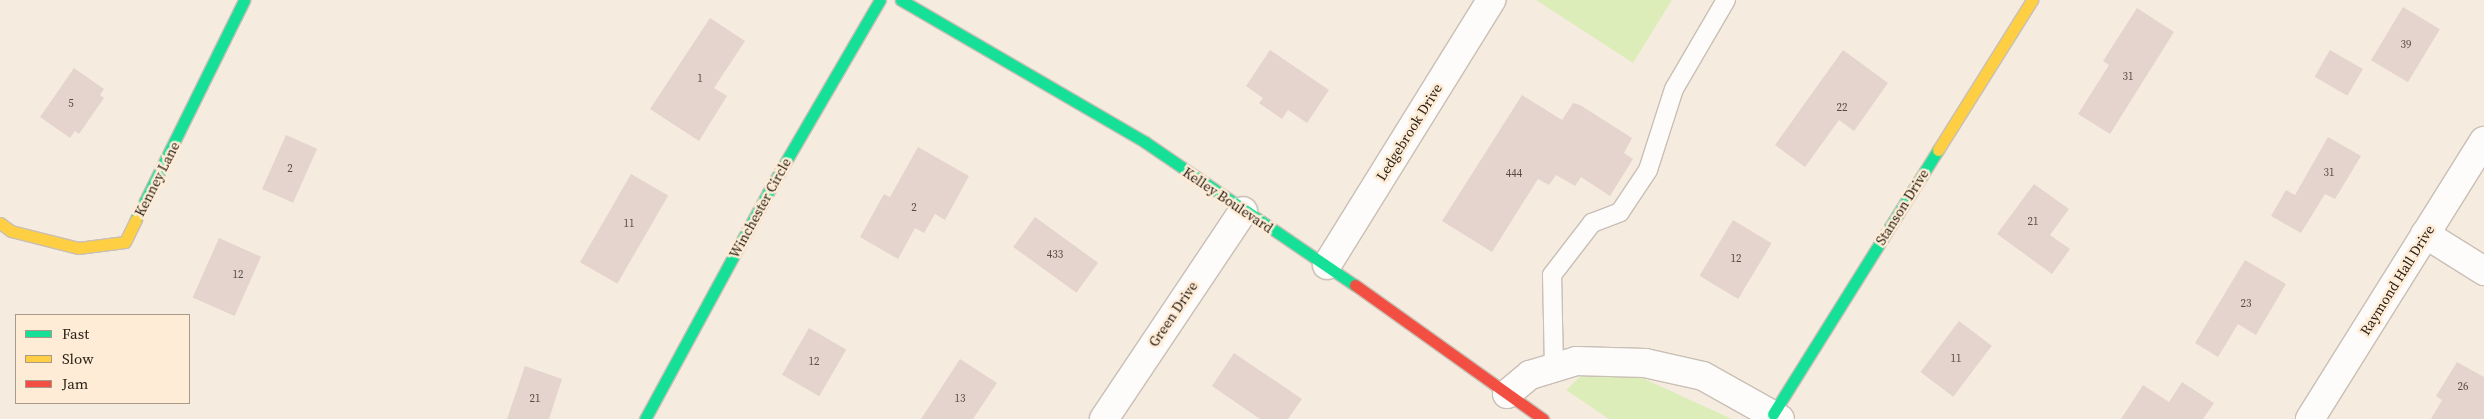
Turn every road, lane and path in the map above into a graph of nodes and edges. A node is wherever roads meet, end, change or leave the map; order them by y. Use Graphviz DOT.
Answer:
graph roads {
  1 [pos="244,0"];
  2 [pos="880,0"];
  3 [pos="901,0"];
  4 [pos="1491,0"];
  5 [pos="1726,0"];
  6 [pos="2032,0"];
  7 [pos="2484,140"];
  8 [pos="1243,211"];
  9 [pos="0,223"];
  10 [pos="2425,234"];
  11 [pos="1327,265"];
  12 [pos="2484,271"];
  13 [pos="1554,368"];
  14 [pos="1507,394"];
  15 [pos="1777,416"];
  16 [pos="645,419"];
  17 [pos="1104,419"];
  18 [pos="1543,419"];
  19 [pos="2310,419"];
  1 -- 9 [label="street, Kenney Lane"];
  2 -- 16 [label="street, Winchester Circle"];
  3 -- 8 [label="street, Kelley Boulevard"];
  4 -- 11 [label="street, Ledgebrook Drive"];
  5 -- 13 [label="lane"];
  6 -- 15 [label="street, Stanson Drive"];
  7 -- 10 [label="street, Raymond Hall Drive"];
  8 -- 11 [label="street, Kelley Boulevard"];
  8 -- 17 [label="street, Green Drive"];
  10 -- 12 [label="street"];
  10 -- 19 [label="street, Raymond Hall Drive"];
  11 -- 14 [label="street, Kelley Boulevard"];
  13 -- 14 [label="street, Stanson Drive"];
  13 -- 15 [label="street, Stanson Drive"];
  14 -- 18 [label="street, Kelley Boulevard"];
}
